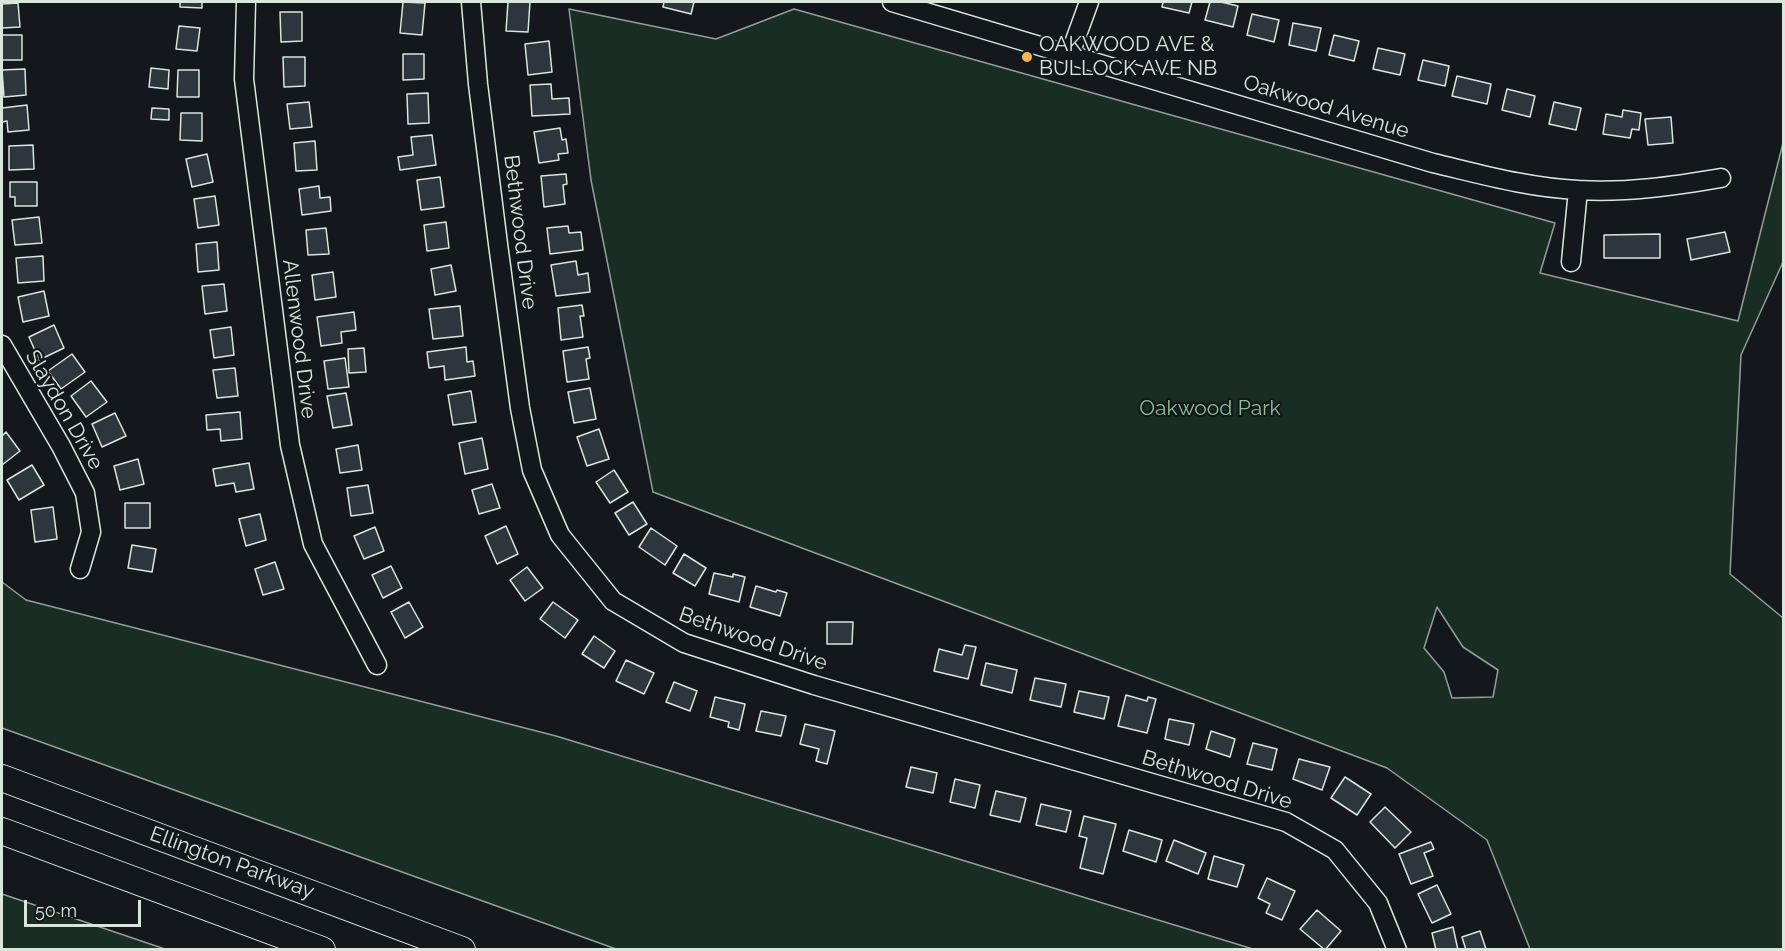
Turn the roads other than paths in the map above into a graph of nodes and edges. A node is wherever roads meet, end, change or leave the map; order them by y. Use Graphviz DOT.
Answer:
graph roads {
  1 [pos="246,2"];
  2 [pos="471,2"];
  3 [pos="892,2"];
  4 [pos="1089,2"];
  5 [pos="1070,54"];
  6 [pos="1721,178"];
  7 [pos="1578,190"];
  8 [pos="1572,262"];
  9 [pos="2,345"];
  10 [pos="80,569"];
  11 [pos="377,665"];
  12 [pos="2,778"];
  13 [pos="2,831"];
  14 [pos="322,950"];
  15 [pos="462,950"];
  16 [pos="1397,950"];
  1 -- 11 [label="street, Allenwood Drive"];
  2 -- 16 [label="street, Bethwood Drive"];
  3 -- 5 [label="street, Oakwood Avenue"];
  4 -- 5 [label="street"];
  5 -- 7 [label="street, Oakwood Avenue"];
  6 -- 7 [label="street, Oakwood Avenue"];
  7 -- 8 [label="street"];
  9 -- 10 [label="street, Slaydon Drive"];
  12 -- 15 [label="highway, Ellington Parkway"];
  13 -- 14 [label="highway"];
}
